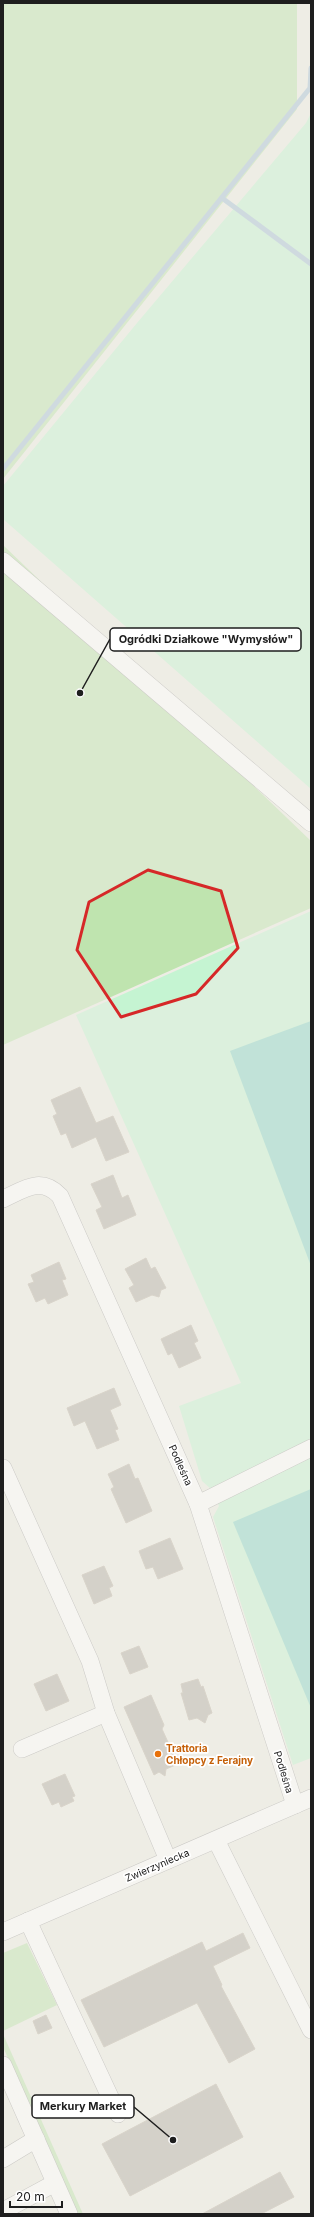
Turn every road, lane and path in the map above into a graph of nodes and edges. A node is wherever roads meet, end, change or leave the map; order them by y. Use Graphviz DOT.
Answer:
graph roads {
  1 [pos="3,561"];
  2 [pos="311,823"];
  3 [pos="3,1199"];
  4 [pos="311,1448"];
  5 [pos="5,1474"];
  6 [pos="198,1504"];
  7 [pos="106,1713"];
  8 [pos="22,1749"];
  9 [pos="311,1798"];
  10 [pos="295,1805"];
  11 [pos="216,1840"];
  12 [pos="168,1860"];
  13 [pos="28,1921"];
  14 [pos="3,1932"];
  15 [pos="311,2030"];
  16 [pos="3,2065"];
  17 [pos="118,2114"];
  18 [pos="36,2139"];
  19 [pos="3,2159"];
  20 [pos="55,2183"];
  21 [pos="3,2211"];
  22 [pos="69,2214"];
  1 -- 2 [label="street"];
  3 -- 6 [label="street, Podleśna"];
  4 -- 6 [label="street"];
  5 -- 7 [label="street"];
  6 -- 10 [label="street, Podleśna"];
  7 -- 8 [label="street"];
  7 -- 12 [label="street"];
  9 -- 10 [label="street, Zwierzyniecka"];
  10 -- 11 [label="street, Zwierzyniecka"];
  11 -- 12 [label="street, Zwierzyniecka"];
  11 -- 15 [label="street"];
  12 -- 13 [label="street, Zwierzyniecka"];
  13 -- 14 [label="street, Zwierzyniecka"];
  13 -- 17 [label="street"];
  16 -- 18 [label="street"];
  18 -- 19 [label="street"];
  18 -- 20 [label="street"];
  20 -- 21 [label="street"];
  20 -- 22 [label="street"];
}
